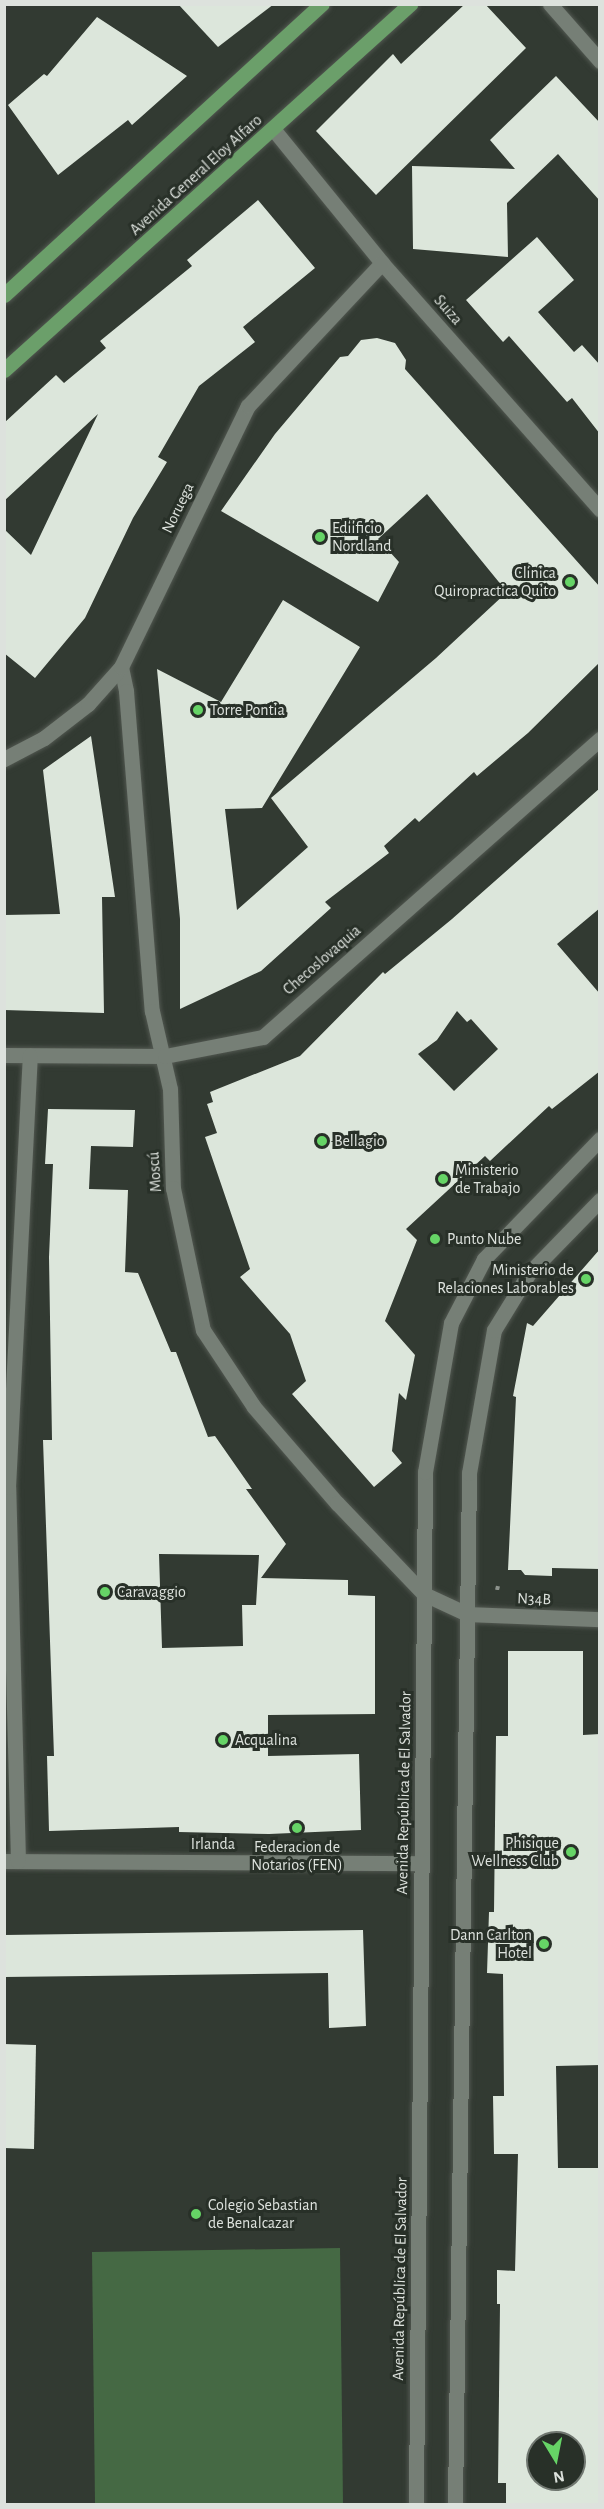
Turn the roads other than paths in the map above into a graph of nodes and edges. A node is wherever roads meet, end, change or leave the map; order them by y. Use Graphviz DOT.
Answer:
graph roads {
  1 [pos="322,4"];
  2 [pos="410,4"];
  3 [pos="550,4"];
  4 [pos="600,61"];
  5 [pos="274,130"];
  6 [pos="382,263"];
  7 [pos="4,295"];
  8 [pos="4,370"];
  9 [pos="600,509"];
  10 [pos="121,667"];
  11 [pos="600,739"];
  12 [pos="4,759"];
  13 [pos="4,1055"];
  14 [pos="30,1056"];
  15 [pos="165,1056"];
  16 [pos="600,1139"];
  17 [pos="600,1200"];
  18 [pos="424,1594"];
  19 [pos="467,1614"];
  20 [pos="600,1619"];
  21 [pos="11,1861"];
  22 [pos="422,1863"];
  23 [pos="416,2505"];
  24 [pos="455,2505"];
  1 -- 7 [label="main road"];
  2 -- 5 [label="main road, Avenida General Eloy Alfaro"];
  3 -- 4 [label="street"];
  5 -- 6 [label="street, Suiza"];
  5 -- 8 [label="main road, Avenida General Eloy Alfaro"];
  6 -- 9 [label="street, Suiza"];
  6 -- 10 [label="street, Noruega"];
  10 -- 12 [label="street, Noruega"];
  10 -- 15 [label="street, Moscú"];
  11 -- 15 [label="street, Checoslovaquia"];
  13 -- 14 [label="street, Checoslovaquia"];
  14 -- 15 [label="street, Checoslovaquia"];
  14 -- 21 [label="street"];
  15 -- 18 [label="street, Moscú"];
  16 -- 18 [label="street, Avenida República de El Salvador"];
  17 -- 19 [label="street"];
  18 -- 19 [label="street"];
  18 -- 22 [label="street, Avenida República de El Salvador"];
  19 -- 20 [label="street, N34B"];
  19 -- 24 [label="street"];
  21 -- 22 [label="street, Irlanda"];
  22 -- 23 [label="street, Avenida República de El Salvador"];
}
